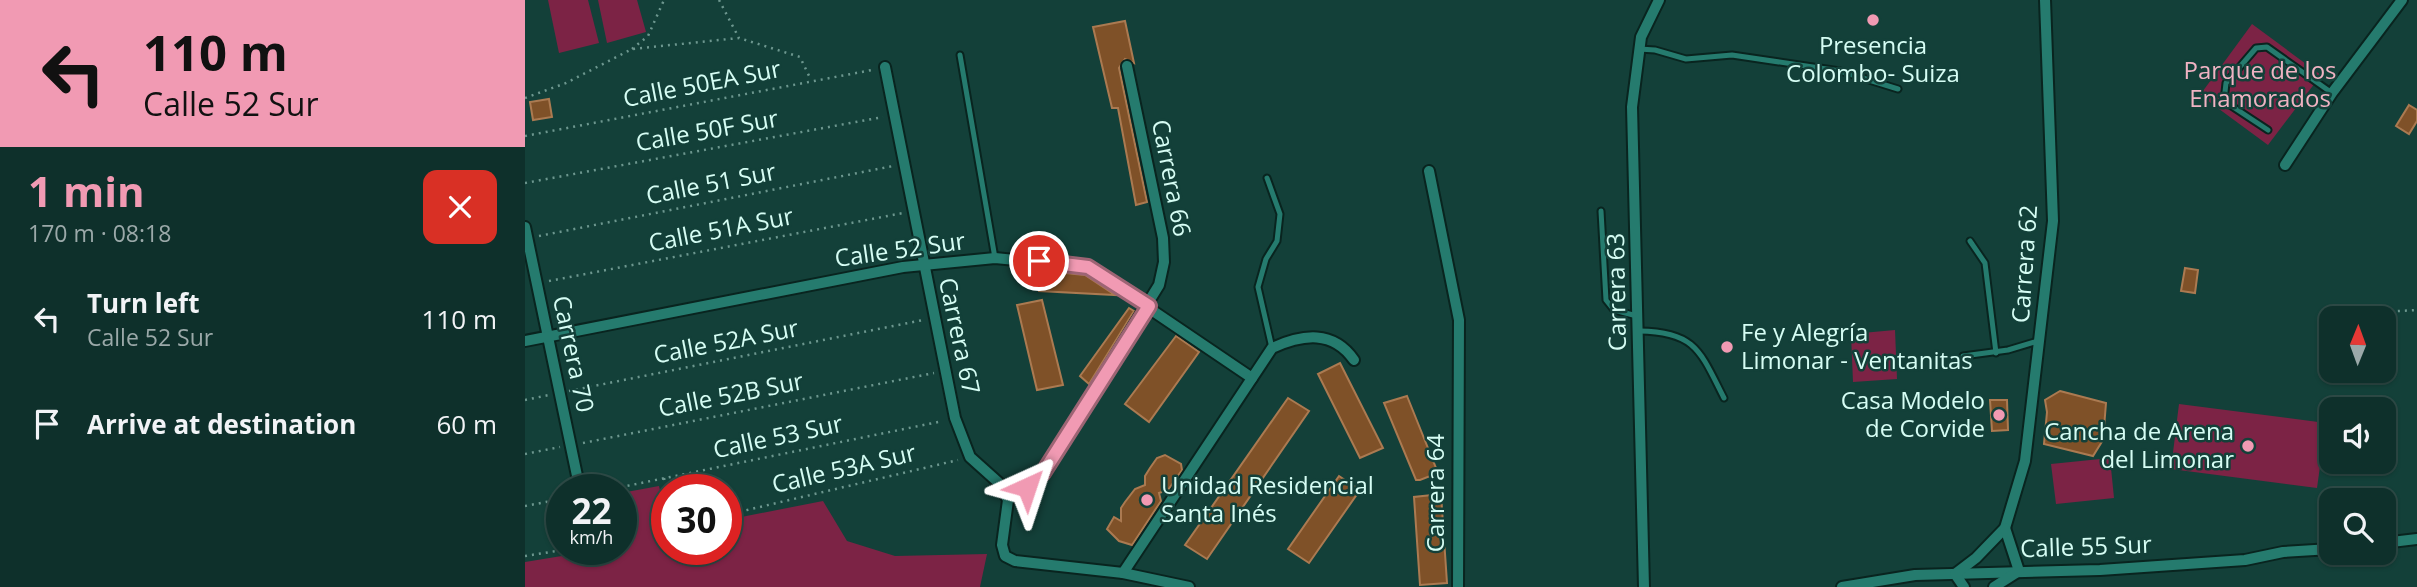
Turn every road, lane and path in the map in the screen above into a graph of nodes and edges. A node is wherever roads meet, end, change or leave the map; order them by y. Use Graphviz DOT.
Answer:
graph roads {
  1 [pos="664,0"];
  2 [pos="719,0"];
  3 [pos="1659,0"];
  4 [pos="2045,0"];
  5 [pos="2402,0"];
  6 [pos="739,38"];
  7 [pos="632,49"];
  8 [pos="1639,49"];
  9 [pos="960,55"];
  10 [pos="1127,66"];
  11 [pos="885,67"];
  12 [pos="812,81"];
  13 [pos="1898,89"];
  14 [pos="2332,93"];
  15 [pos="525,98"];
  16 [pos="895,114"];
  17 [pos="2268,130"];
  18 [pos="525,135"];
  19 [pos="904,164"];
  20 [pos="2285,165"];
  21 [pos="1429,171"];
  22 [pos="1267,178"];
  23 [pos="525,183"];
  24 [pos="912,211"];
  25 [pos="1601,211"];
  26 [pos="526,233"];
  27 [pos="1970,241"];
  28 [pos="995,258"];
  29 [pos="922,264"];
  30 [pos="537,283"];
  31 [pos="1149,306"];
  32 [pos="2417,310"];
  33 [pos="2396,311"];
  34 [pos="1639,316"];
  35 [pos="934,318"];
  36 [pos="1639,331"];
  37 [pos="548,337"];
  38 [pos="2040,340"];
  39 [pos="525,341"];
  40 [pos="1272,348"];
  41 [pos="1996,353"];
  42 [pos="1963,356"];
  43 [pos="1354,360"];
  44 [pos="944,371"];
  45 [pos="1252,378"];
  46 [pos="560,393"];
  47 [pos="1724,398"];
  48 [pos="525,400"];
  49 [pos="955,418"];
  50 [pos="571,445"];
  51 [pos="525,454"];
  52 [pos="970,457"];
  53 [pos="577,474"];
  54 [pos="683,474"];
  55 [pos="1007,500"];
  56 [pos="546,502"];
  57 [pos="525,506"];
  58 [pos="742,511"];
  59 [pos="2005,528"];
  60 [pos="2417,539"];
  61 [pos="2396,541"];
  62 [pos="2319,550"];
  63 [pos="546,553"];
  64 [pos="525,556"];
  65 [pos="2019,571"];
  66 [pos="1123,573"];
  67 [pos="1955,574"];
  68 [pos="1189,587"];
  69 [pos="1458,587"];
  70 [pos="1644,587"];
  71 [pos="1842,587"];
  72 [pos="1964,587"];
  73 [pos="1994,587"];
  1 -- 7 [label="path"];
  2 -- 6 [label="path"];
  3 -- 8 [label="street, Carrera 63"];
  4 -- 38 [label="street, Carrera 62"];
  5 -- 14 [label="street"];
  6 -- 7 [label="path"];
  6 -- 12 [label="path"];
  7 -- 15 [label="path"];
  8 -- 13 [label="lane"];
  8 -- 34 [label="street, Carrera 63"];
  9 -- 28 [label="lane"];
  10 -- 31 [label="street, Carrera 66"];
  11 -- 12 [label="path, Calle 50EA Sur"];
  11 -- 16 [label="street, Carrera 67"];
  12 -- 18 [label="path, Calle 50EA Sur"];
  14 -- 17 [label="lane"];
  14 -- 20 [label="street"];
  16 -- 19 [label="street, Carrera 67"];
  16 -- 23 [label="path, Calle 50F Sur"];
  19 -- 24 [label="street, Carrera 67"];
  19 -- 26 [label="path, Calle 51 Sur"];
  21 -- 69 [label="street, Carrera 64"];
  22 -- 40 [label="lane"];
  24 -- 29 [label="street, Carrera 67"];
  24 -- 30 [label="path, Calle 51A Sur"];
  25 -- 34 [label="lane"];
  26 -- 30 [label="street, Carrera 70"];
  27 -- 41 [label="lane"];
  28 -- 29 [label="street, Calle 52 Sur"];
  28 -- 31 [label="street, Calle 52 Sur"];
  29 -- 35 [label="street, Carrera 67"];
  29 -- 37 [label="street, Calle 52 Sur"];
  30 -- 37 [label="street, Carrera 70"];
  31 -- 45 [label="street, Calle 52 Sur"];
  31 -- 55 [label="street, Carrera 66"];
  32 -- 33 [label="path"];
  34 -- 36 [label="street, Carrera 63"];
  35 -- 44 [label="street, Carrera 67"];
  35 -- 46 [label="path, Calle 52A Sur"];
  36 -- 47 [label="lane"];
  36 -- 70 [label="street, Carrera 63"];
  37 -- 39 [label="street, Calle 52 Sur"];
  37 -- 46 [label="street, Carrera 70"];
  38 -- 41 [label="lane"];
  38 -- 59 [label="street, Carrera 62"];
  40 -- 43 [label="street"];
  40 -- 45 [label="street"];
  41 -- 42 [label="lane"];
  44 -- 49 [label="street, Carrera 67"];
  44 -- 50 [label="path, Calle 52B Sur"];
  45 -- 66 [label="street"];
  46 -- 48 [label="path, Calle 52A Sur"];
  46 -- 50 [label="street, Carrera 70"];
  49 -- 52 [label="street, Carrera 67"];
  49 -- 54 [label="path, Calle 53 Sur"];
  50 -- 51 [label="path, Calle 52B Sur"];
  50 -- 53 [label="street, Carrera 70"];
  52 -- 55 [label="street, Carrera 67"];
  52 -- 58 [label="path, Calle 53A Sur"];
  55 -- 66 [label="street"];
  56 -- 57 [label="path"];
  59 -- 65 [label="street"];
  59 -- 67 [label="street, Carrera 62"];
  60 -- 61 [label="street"];
  62 -- 65 [label="street, Calle 55 Sur"];
  63 -- 64 [label="path"];
  65 -- 67 [label="street, Calle 55 Sur"];
  65 -- 73 [label="street"];
  66 -- 68 [label="street"];
  67 -- 71 [label="street, Calle 55 Sur"];
  67 -- 72 [label="street"];
}
